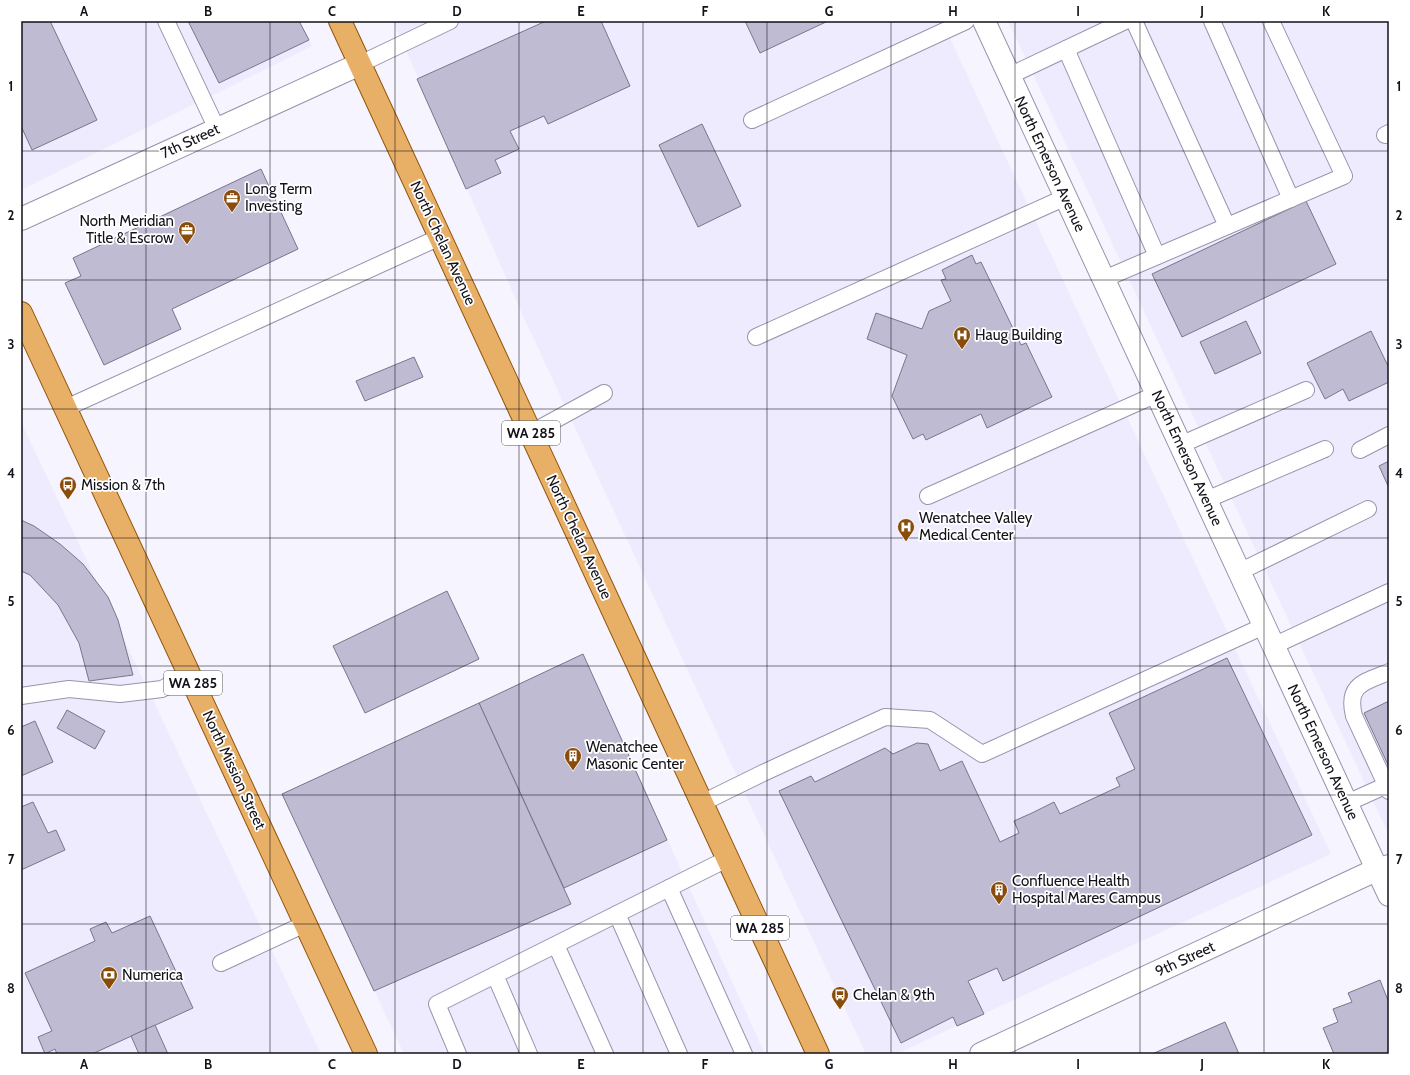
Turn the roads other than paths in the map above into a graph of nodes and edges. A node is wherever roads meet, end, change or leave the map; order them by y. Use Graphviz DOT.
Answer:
graph roads {
  1 [pos="166,21"];
  2 [pos="340,21"];
  3 [pos="450,21"];
  4 [pos="966,21"];
  5 [pos="984,21"];
  6 [pos="1125,21"];
  7 [pos="1134,21"];
  8 [pos="1212,21"];
  9 [pos="1271,21"];
  10 [pos="1066,49"];
  11 [pos="360,64"];
  12 [pos="1009,76"];
  13 [pos="752,120"];
  14 [pos="217,129"];
  15 [pos="1066,197"];
  16 [pos="1291,199"];
  17 [pos="21,219"];
  18 [pos="1227,226"];
  19 [pos="440,237"];
  20 [pos="1157,256"];
  21 [pos="1104,279"];
  22 [pos="21,313"];
  23 [pos="756,337"];
  24 [pos="1306,390"];
  25 [pos="604,393"];
  26 [pos="1157,394"];
  27 [pos="66,408"];
  28 [pos="531,433"];
  29 [pos="1389,435"];
  30 [pos="1180,444"];
  31 [pos="1325,449"];
  32 [pos="1360,450"];
  33 [pos="928,496"];
  34 [pos="1206,500"];
  35 [pos="1368,509"];
  36 [pos="1239,572"];
  37 [pos="1389,592"];
  38 [pos="1264,626"];
  39 [pos="1273,646"];
  40 [pos="1389,672"];
  41 [pos="189,674"];
  42 [pos="21,696"];
  43 [pos="1388,788"];
  44 [pos="702,802"];
  45 [pos="1347,804"];
  46 [pos="727,859"];
  47 [pos="1383,868"];
  48 [pos="670,888"];
  49 [pos="1389,896"];
  50 [pos="617,914"];
  51 [pos="305,924"];
  52 [pos="556,945"];
  53 [pos="221,963"];
  54 [pos="495,975"];
  55 [pos="366,1054"];
  56 [pos="458,1054"];
  57 [pos="529,1054"];
  58 [pos="605,1054"];
  59 [pos="679,1054"];
  60 [pos="744,1054"];
  61 [pos="818,1054"];
  62 [pos="981,1054"];
  1 -- 14 [label="lane"];
  2 -- 11 [label="main road, North Chelan Avenue / WA 285"];
  3 -- 11 [label="lane"];
  4 -- 13 [label="lane"];
  5 -- 12 [label="street, North Emerson Avenue"];
  6 -- 10 [label="lane"];
  7 -- 18 [label="lane"];
  8 -- 16 [label="lane"];
  9 -- 16 [label="lane"];
  10 -- 12 [label="lane"];
  10 -- 20 [label="lane"];
  11 -- 14 [label="street, 7th Street"];
  11 -- 19 [label="main road, North Chelan Avenue / WA 285"];
  12 -- 15 [label="street, North Emerson Avenue"];
  14 -- 17 [label="street, 7th Street"];
  15 -- 21 [label="street, North Emerson Avenue"];
  15 -- 23 [label="lane"];
  16 -- 18 [label="lane"];
  18 -- 20 [label="lane"];
  19 -- 27 [label="lane"];
  19 -- 28 [label="main road, North Chelan Avenue / WA 285"];
  20 -- 21 [label="lane"];
  21 -- 26 [label="street, North Emerson Avenue"];
  22 -- 27 [label="main road, North Mission Street / WA 285"];
  24 -- 30 [label="lane"];
  25 -- 28 [label="lane"];
  26 -- 30 [label="street, North Emerson Avenue"];
  26 -- 33 [label="lane"];
  27 -- 41 [label="main road, North Mission Street / WA 285"];
  28 -- 44 [label="main road, North Chelan Avenue / WA 285"];
  29 -- 32 [label="lane"];
  30 -- 34 [label="street, North Emerson Avenue"];
  31 -- 34 [label="lane"];
  34 -- 36 [label="street, North Emerson Avenue"];
  35 -- 36 [label="lane"];
  36 -- 38 [label="street, North Emerson Avenue"];
  37 -- 39 [label="lane"];
  38 -- 39 [label="street, North Emerson Avenue"];
  38 -- 44 [label="lane"];
  39 -- 45 [label="street, North Emerson Avenue"];
  40 -- 43 [label="lane"];
  41 -- 42 [label="lane"];
  41 -- 51 [label="main road, North Mission Street / WA 285"];
  43 -- 45 [label="lane"];
  44 -- 46 [label="main road, North Chelan Avenue / WA 285"];
  45 -- 47 [label="street, North Emerson Avenue"];
  46 -- 48 [label="lane"];
  46 -- 61 [label="main road, North Chelan Avenue / WA 285"];
  47 -- 49 [label="street, North Emerson Avenue"];
  47 -- 62 [label="street, 9th Street"];
  48 -- 50 [label="lane"];
  48 -- 60 [label="lane"];
  50 -- 52 [label="lane"];
  50 -- 59 [label="lane"];
  51 -- 53 [label="lane"];
  51 -- 55 [label="main road, North Mission Street / WA 285"];
  52 -- 54 [label="lane"];
  52 -- 58 [label="lane"];
  54 -- 56 [label="lane"];
  54 -- 57 [label="lane"];
}
